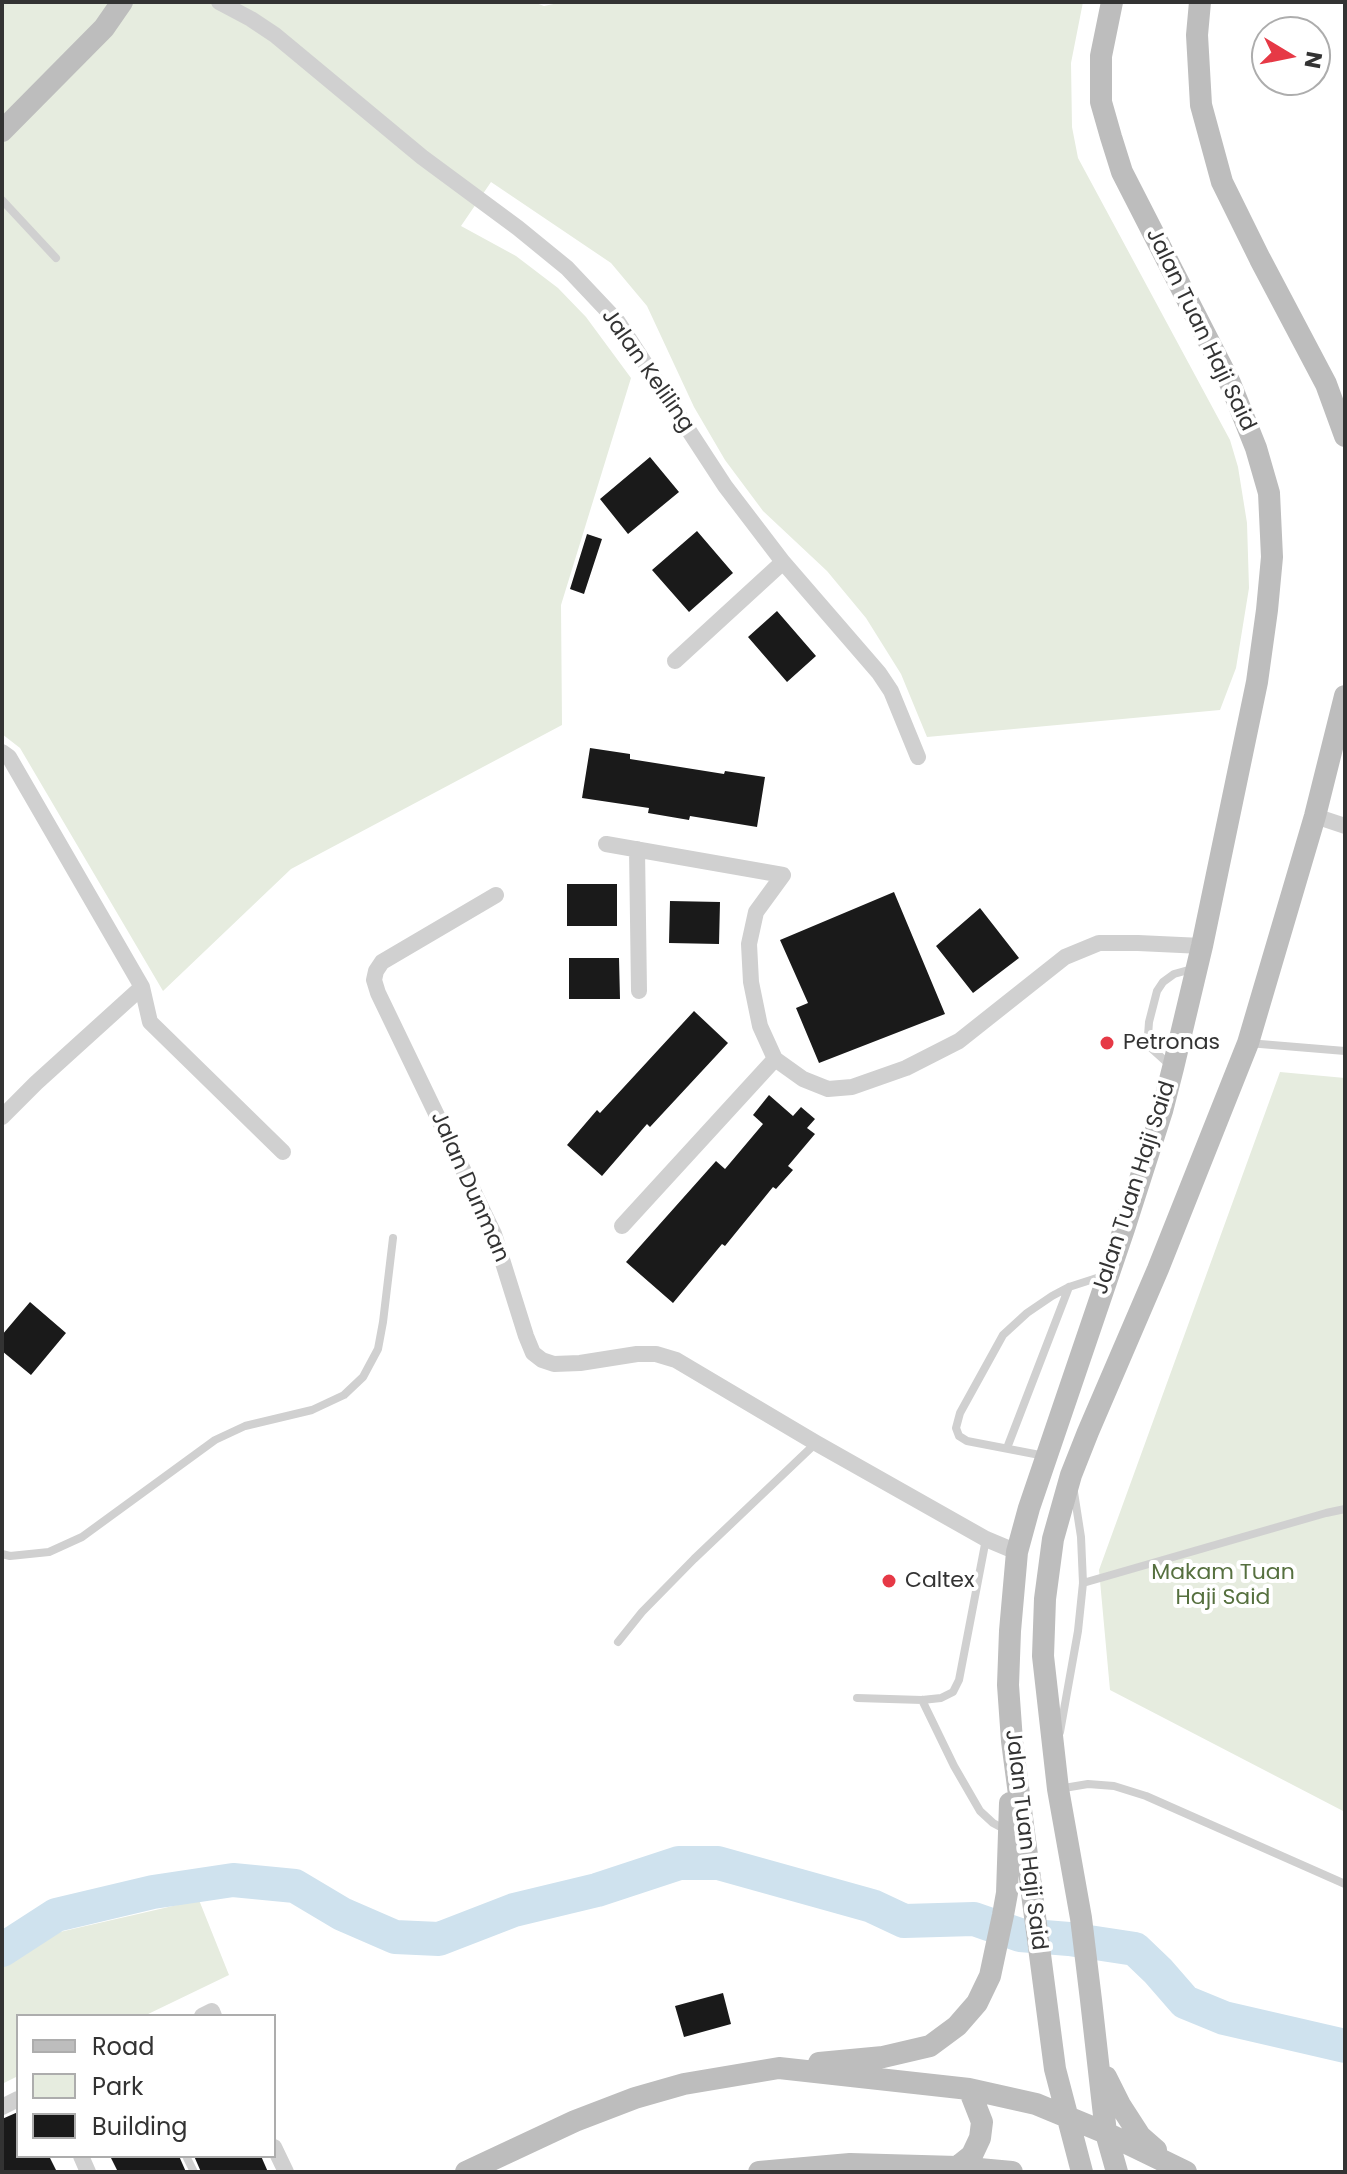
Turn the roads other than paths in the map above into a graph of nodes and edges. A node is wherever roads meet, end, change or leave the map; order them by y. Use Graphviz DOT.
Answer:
graph roads {
  1 [pos="122,2"];
  2 [pos="219,2"];
  3 [pos="1112,2"];
  4 [pos="1200,2"];
  5 [pos="2,131"];
  6 [pos="2,200"];
  7 [pos="56,258"];
  8 [pos="1345,436"];
  9 [pos="783,562"];
  10 [pos="675,661"];
  11 [pos="1345,696"];
  12 [pos="2,752"];
  13 [pos="918,757"];
  14 [pos="1315,816"];
  15 [pos="1345,826"];
  16 [pos="606,844"];
  17 [pos="637,849"];
  18 [pos="496,895"];
  19 [pos="1200,957"];
  20 [pos="142,987"];
  21 [pos="639,991"];
  22 [pos="1248,1043"];
  23 [pos="1345,1051"];
  24 [pos="775,1059"];
  25 [pos="1173,1068"];
  26 [pos="2,1117"];
  27 [pos="283,1152"];
  28 [pos="622,1226"];
  29 [pos="393,1238"];
  30 [pos="1109,1274"];
  31 [pos="1069,1287"];
  32 [pos="816,1443"];
  33 [pos="1007,1448"];
  34 [pos="1046,1456"];
  35 [pos="1071,1475"];
  36 [pos="1345,1509"];
  37 [pos="986,1539"];
  38 [pos="1017,1552"];
  39 [pos="2,1554"];
  40 [pos="1083,1583"];
  41 [pos="618,1642"];
  42 [pos="857,1698"];
  43 [pos="922,1700"];
  44 [pos="1012,1741"];
  45 [pos="1055,1761"];
  46 [pos="1058,1789"];
  47 [pos="1009,1831"];
  48 [pos="1345,1884"];
  49 [pos="1098,2061"];
  50 [pos="779,2068"];
  51 [pos="969,2089"];
  52 [pos="1066,2115"];
  53 [pos="1106,2133"];
  54 [pos="276,2151"];
  55 [pos="957,2167"];
  56 [pos="859,2168"];
  57 [pos="1180,2169"];
  58 [pos="286,2172"];
  59 [pos="466,2172"];
  60 [pos="759,2172"];
  61 [pos="1012,2172"];
  62 [pos="1082,2172"];
  63 [pos="1117,2172"];
  1 -- 5 [label="main road"];
  2 -- 9 [label="street, Jalan Keliling"];
  3 -- 19 [label="main road, Jalan Tuan Haji Said"];
  4 -- 8 [label="main road"];
  6 -- 7 [label="lane"];
  9 -- 10 [label="street"];
  9 -- 13 [label="street, Jalan Keliling"];
  11 -- 14 [label="main road, Jalan Tuan Haji Said"];
  12 -- 20 [label="street"];
  14 -- 15 [label="street"];
  14 -- 22 [label="main road, Jalan Tuan Haji Said"];
  16 -- 17 [label="street"];
  17 -- 21 [label="street"];
  17 -- 24 [label="street"];
  18 -- 32 [label="street, Jalan Dunman"];
  19 -- 24 [label="street"];
  19 -- 25 [label="main road, Jalan Tuan Haji Said"];
  19 -- 25 [label="lane"];
  20 -- 26 [label="street"];
  20 -- 27 [label="street"];
  22 -- 23 [label="lane"];
  22 -- 35 [label="main road, Jalan Tuan Haji Said"];
  24 -- 28 [label="street"];
  25 -- 30 [label="main road, Jalan Tuan Haji Said"];
  29 -- 39 [label="lane"];
  30 -- 31 [label="lane"];
  30 -- 34 [label="main road, Jalan Tuan Haji Said"];
  31 -- 33 [label="lane"];
  31 -- 33 [label="lane"];
  32 -- 37 [label="street, Jalan Dunman"];
  32 -- 41 [label="lane"];
  33 -- 34 [label="lane"];
  34 -- 38 [label="main road, Jalan Tuan Haji Said"];
  35 -- 40 [label="lane"];
  35 -- 45 [label="main road, Jalan Tuan Haji Said"];
  36 -- 40 [label="lane"];
  37 -- 38 [label="street, Jalan Dunman"];
  37 -- 43 [label="lane"];
  38 -- 44 [label="main road, Jalan Tuan Haji Said"];
  40 -- 45 [label="lane"];
  42 -- 43 [label="lane"];
  43 -- 47 [label="lane"];
  44 -- 47 [label="main road"];
  44 -- 52 [label="main road, Jalan Tuan Haji Said"];
  45 -- 46 [label="main road, Jalan Tuan Haji Said"];
  46 -- 48 [label="lane"];
  46 -- 49 [label="main road, Jalan Tuan Haji Said"];
  47 -- 50 [label="main road"];
  49 -- 53 [label="main road, Jalan Tuan Haji Said"];
  49 -- 57 [label="main road"];
  50 -- 51 [label="main road"];
  50 -- 59 [label="main road"];
  51 -- 52 [label="main road"];
  51 -- 55 [label="main road"];
  52 -- 53 [label="main road"];
  52 -- 62 [label="main road, Jalan Tuan Haji Said"];
  53 -- 57 [label="main road"];
  53 -- 63 [label="main road, Jalan Tuan Haji Said"];
  54 -- 58 [label="street"];
  55 -- 56 [label="main road"];
  55 -- 61 [label="main road"];
  56 -- 60 [label="main road"];
}
